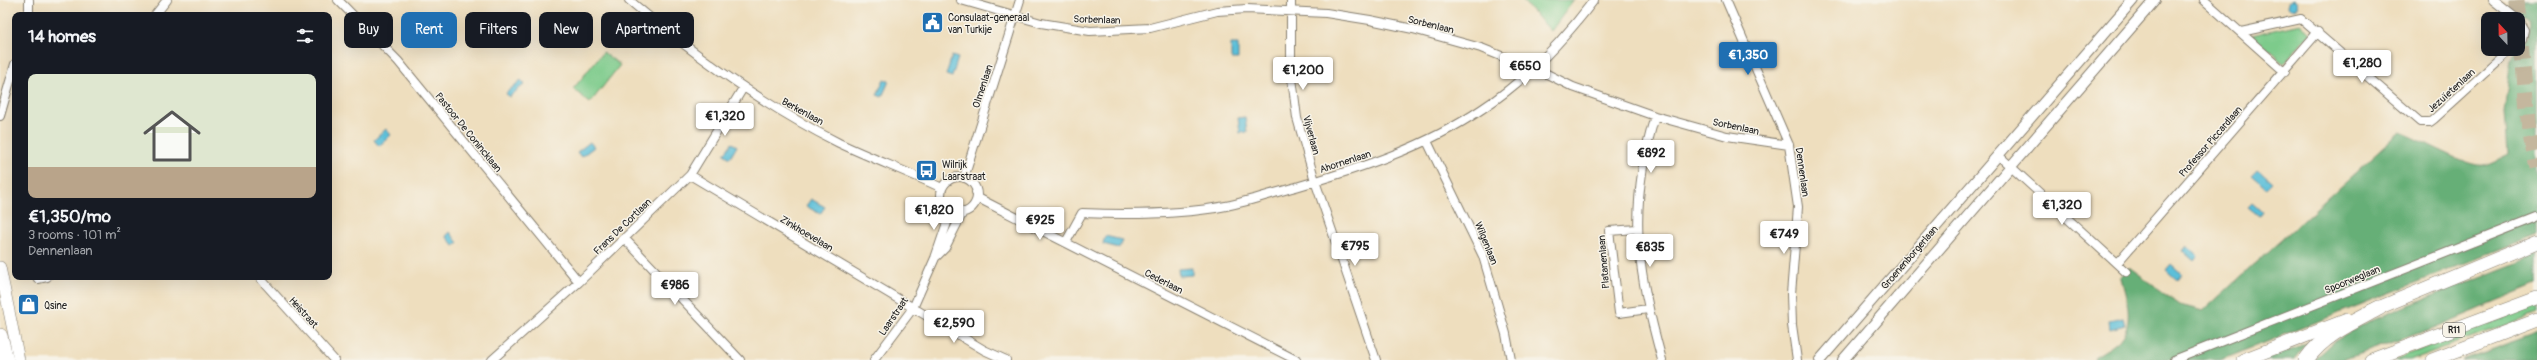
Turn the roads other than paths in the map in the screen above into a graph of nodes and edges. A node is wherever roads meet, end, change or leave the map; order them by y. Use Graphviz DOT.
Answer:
graph roads {
  1 [pos="167,0"];
  2 [pos="338,0"];
  3 [pos="629,0"];
  4 [pos="961,0"];
  5 [pos="1020,0"];
  6 [pos="1291,0"];
  7 [pos="1594,0"];
  8 [pos="1726,0"];
  9 [pos="2133,0"];
  10 [pos="2155,0"];
  11 [pos="2204,0"];
  12 [pos="2493,0"];
  13 [pos="1290,10"];
  14 [pos="157,12"];
  15 [pos="2509,12"];
  16 [pos="1015,16"];
  17 [pos="2241,32"];
  18 [pos="2318,32"];
  19 [pos="2503,56"];
  20 [pos="1530,71"];
  21 [pos="2285,72"];
  22 [pos="12,74"];
  23 [pos="744,88"];
  24 [pos="0,116"];
  25 [pos="1655,116"];
  26 [pos="1427,140"];
  27 [pos="1789,145"];
  28 [pos="1998,155"];
  29 [pos="2011,166"];
  30 [pos="690,175"];
  31 [pos="964,178"];
  32 [pos="1315,181"];
  33 [pos="942,188"];
  34 [pos="976,192"];
  35 [pos="973,204"];
  36 [pos="951,211"];
  37 [pos="963,212"];
  38 [pos="2537,216"];
  39 [pos="1023,221"];
  40 [pos="1637,229"];
  41 [pos="625,239"];
  42 [pos="1066,242"];
  43 [pos="2537,242"];
  44 [pos="935,258"];
  45 [pos="2117,263"];
  46 [pos="0,268"];
  47 [pos="2126,272"];
  48 [pos="262,280"];
  49 [pos="579,282"];
  50 [pos="2537,298"];
  51 [pos="913,308"];
  52 [pos="2379,308"];
  53 [pos="1648,309"];
  54 [pos="2537,320"];
  55 [pos="0,336"];
  56 [pos="4,357"];
  57 [pos="19,360"];
  58 [pos="334,360"];
  59 [pos="492,360"];
  60 [pos="740,360"];
  61 [pos="874,360"];
  62 [pos="1006,360"];
  63 [pos="1296,360"];
  64 [pos="1376,360"];
  65 [pos="1511,360"];
  66 [pos="1662,360"];
  67 [pos="1797,360"];
  68 [pos="1820,360"];
  69 [pos="1842,360"];
  70 [pos="2174,360"];
  71 [pos="2243,360"];
  72 [pos="2306,360"];
  73 [pos="2372,360"];
  74 [pos="2432,360"];
  1 -- 14 [label="street"];
  2 -- 49 [label="street, Pastoor De Conincklaan"];
  3 -- 23 [label="street, Berkenlaan"];
  4 -- 16 [label="street, Sorbenlaan"];
  5 -- 16 [label="street, Olmenlaan"];
  6 -- 13 [label="street, Vijverlaan"];
  7 -- 20 [label="street, Ahornenlaan"];
  8 -- 27 [label="street, Dennenlaan"];
  9 -- 28 [label="street, Groenenborgerlaan"];
  10 -- 29 [label="street, Groenenborgerlaan"];
  11 -- 17 [label="street"];
  12 -- 15 [label="street"];
  13 -- 16 [label="street, Sorbenlaan"];
  13 -- 20 [label="street, Sorbenlaan"];
  13 -- 32 [label="street, Vijverlaan"];
  16 -- 31 [label="street, Olmenlaan"];
  17 -- 18 [label="street"];
  17 -- 21 [label="street"];
  18 -- 19 [label="street, Jezuïetenlaan"];
  18 -- 21 [label="street, Professor Piccardlaan"];
  20 -- 25 [label="street, Sorbenlaan"];
  20 -- 26 [label="street, Ahornenlaan"];
  21 -- 45 [label="street, Professor Piccardlaan"];
  22 -- 24 [label="street"];
  23 -- 30 [label="street, Frans De Cortlaan"];
  23 -- 33 [label="street, Berkenlaan"];
  25 -- 27 [label="street, Sorbenlaan"];
  25 -- 40 [label="street"];
  26 -- 32 [label="street, Ahornenlaan"];
  26 -- 65 [label="street, Wilgenlaan"];
  27 -- 67 [label="street, Dennenlaan"];
  28 -- 29 [label="street"];
  28 -- 68 [label="street, Groenenborgerlaan"];
  29 -- 45 [label="street"];
  29 -- 69 [label="street, Groenenborgerlaan"];
  30 -- 41 [label="street, Frans De Cortlaan"];
  30 -- 51 [label="street, Zinkhoevelaan"];
  31 -- 33 [label="street"];
  31 -- 34 [label="street"];
  32 -- 42 [label="street, Ahornenlaan"];
  32 -- 64 [label="street, Vijverlaan"];
  33 -- 36 [label="street"];
  34 -- 35 [label="street"];
  34 -- 39 [label="street, Cederlaan"];
  35 -- 37 [label="street"];
  35 -- 39 [label="street, Cederlaan"];
  36 -- 37 [label="street"];
  36 -- 44 [label="street, Laarstraat"];
  37 -- 44 [label="street, Laarstraat"];
  38 -- 70 [label="street, Spoorweglaan"];
  39 -- 42 [label="street, Cederlaan"];
  40 -- 53 [label="street"];
  40 -- 53 [label="street, Platanenlaan"];
  41 -- 49 [label="street, Frans De Cortlaan"];
  41 -- 60 [label="street"];
  42 -- 63 [label="street, Cederlaan"];
  43 -- 52 [label="highway"];
  44 -- 51 [label="street, Laarstraat"];
  45 -- 47 [label="street"];
  46 -- 57 [label="main road"];
  48 -- 58 [label="street, Heistraat"];
  49 -- 59 [label="street, Frans De Cortlaan"];
  50 -- 73 [label="highway, R11"];
  51 -- 61 [label="street, Laarstraat"];
  51 -- 62 [label="street, Zinkhoevelaan"];
  52 -- 71 [label="highway"];
  52 -- 72 [label="highway"];
  53 -- 66 [label="street"];
  54 -- 74 [label="highway, R11"];
  55 -- 56 [label="highway"];
}
